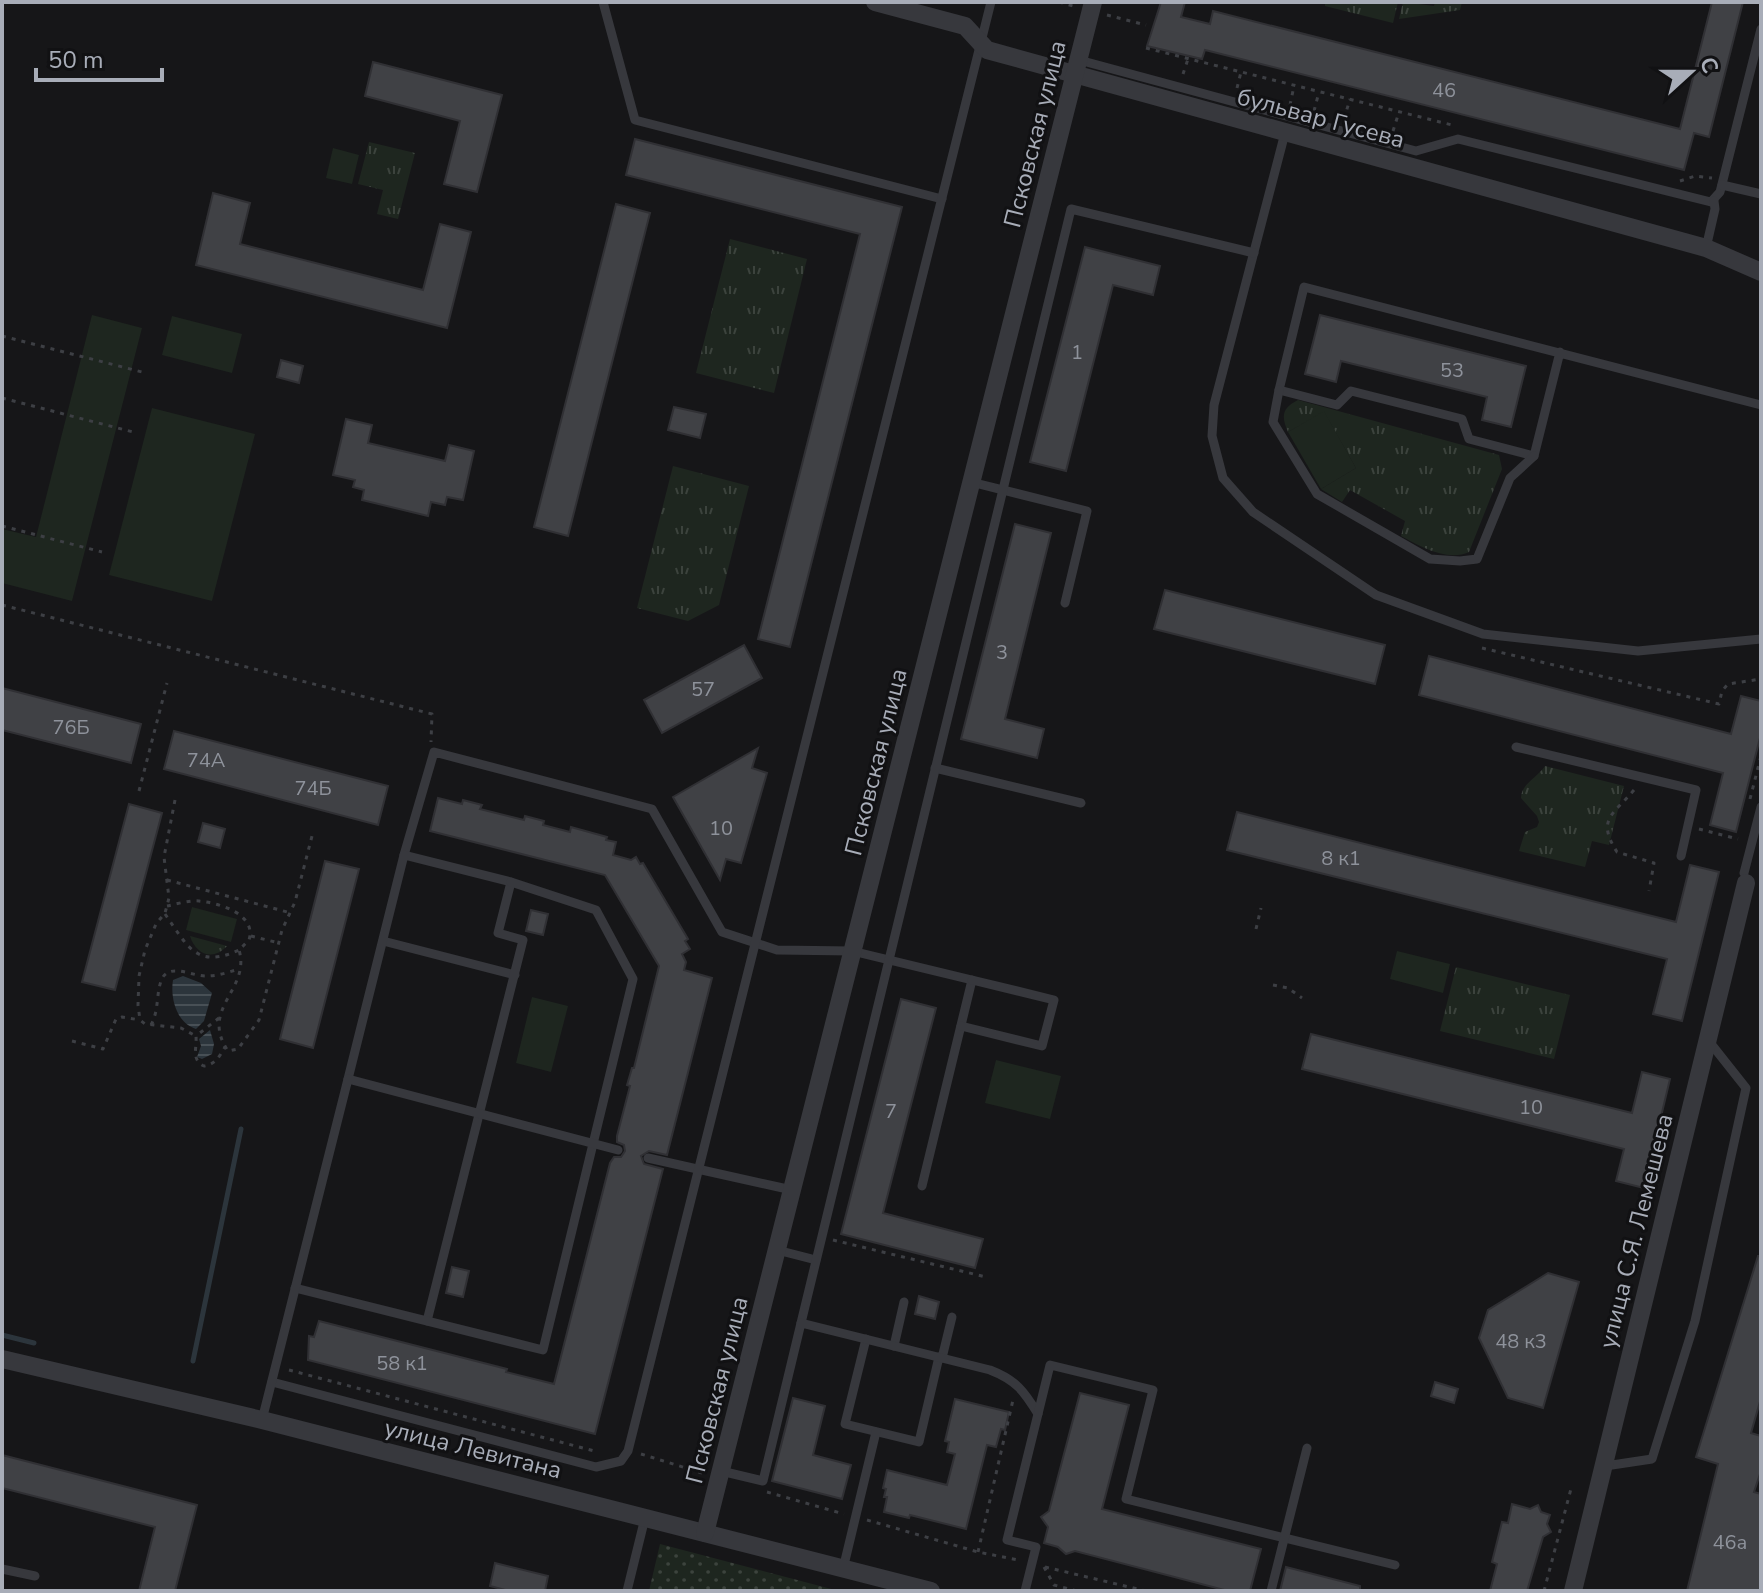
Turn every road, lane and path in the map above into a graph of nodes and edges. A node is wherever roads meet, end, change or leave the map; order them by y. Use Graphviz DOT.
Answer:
graph roads {
  1 [pos="603,2"];
  2 [pos="875,2"];
  3 [pos="991,2"];
  4 [pos="1093,2"];
  5 [pos="1761,29"];
  6 [pos="980,45"];
  7 [pos="1146,48"];
  8 [pos="1188,59"];
  9 [pos="1076,67"];
  10 [pos="1241,72"];
  11 [pos="1294,86"];
  12 [pos="1179,87"];
  13 [pos="1319,92"];
  14 [pos="1350,99"];
  15 [pos="1233,102"];
  16 [pos="1399,112"];
  17 [pos="1311,123"];
  18 [pos="1286,125"];
  19 [pos="1461,127"];
  20 [pos="1341,131"];
  21 [pos="1390,144"];
  22 [pos="1674,181"];
  23 [pos="1723,183"];
  24 [pos="1761,194"];
  25 [pos="942,199"];
  26 [pos="1714,201"];
  27 [pos="1706,248"];
  28 [pos="1254,253"];
  29 [pos="1761,272"];
  30 [pos="2,336"];
  31 [pos="1560,352"];
  32 [pos="142,372"];
  33 [pos="1279,390"];
  34 [pos="2,398"];
  35 [pos="1761,405"];
  36 [pos="133,432"];
  37 [pos="1534,456"];
  38 [pos="971,482"];
  39 [pos="1003,490"];
  40 [pos="2,526"];
  41 [pos="102,552"];
  42 [pos="1065,603"];
  43 [pos="2,605"];
  44 [pos="1761,639"];
  45 [pos="1478,647"];
  46 [pos="1761,679"];
  47 [pos="167,683"];
  48 [pos="1516,747"];
  49 [pos="434,752"];
  50 [pos="1761,756"];
  51 [pos="935,768"];
  52 [pos="1645,778"];
  53 [pos="139,791"];
  54 [pos="175,800"];
  55 [pos="1081,803"];
  56 [pos="1761,807"];
  57 [pos="1747,811"];
  58 [pos="1687,826"];
  59 [pos="312,836"];
  60 [pos="1740,839"];
  61 [pos="404,855"];
  62 [pos="1681,856"];
  63 [pos="1745,878"];
  64 [pos="166,880"];
  65 [pos="511,882"];
  66 [pos="1649,891"];
  67 [pos="167,906"];
  68 [pos="1261,908"];
  69 [pos="165,913"];
  70 [pos="291,913"];
  71 [pos="1256,929"];
  72 [pos="251,936"];
  73 [pos="383,941"];
  74 [pos="754,942"];
  75 [pos="280,943"];
  76 [pos="239,950"];
  77 [pos="852,951"];
  78 [pos="889,960"];
  79 [pos="239,969"];
  80 [pos="515,975"];
  81 [pos="972,980"];
  82 [pos="1273,985"];
  83 [pos="1302,998"];
  84 [pos="219,1018"];
  85 [pos="140,1020"];
  86 [pos="151,1025"];
  87 [pos="961,1026"];
  88 [pos="196,1036"];
  89 [pos="1708,1039"];
  90 [pos="72,1041"];
  91 [pos="225,1047"];
  92 [pos="348,1079"];
  93 [pos="479,1114"];
  94 [pos="594,1144"];
  95 [pos="618,1150"];
  96 [pos="648,1158"];
  97 [pos="698,1169"];
  98 [pos="922,1186"];
  99 [pos="792,1190"];
  100 [pos="829,1239"];
  101 [pos="777,1250"];
  102 [pos="816,1260"];
  103 [pos="986,1277"];
  104 [pos="295,1288"];
  105 [pos="904,1302"];
  106 [pos="952,1317"];
  107 [pos="427,1321"];
  108 [pos="801,1323"];
  109 [pos="866,1339"];
  110 [pos="894,1346"];
  111 [pos="941,1358"];
  112 [pos="2,1359"];
  113 [pos="283,1363"];
  114 [pos="272,1382"];
  115 [pos="1007,1388"];
  116 [pos="1038,1414"];
  117 [pos="262,1420"];
  118 [pos="876,1432"];
  119 [pos="1307,1448"];
  120 [pos="628,1451"];
  121 [pos="601,1453"];
  122 [pos="1604,1463"];
  123 [pos="720,1475"];
  124 [pos="1572,1485"];
  125 [pos="767,1492"];
  126 [pos="855,1517"];
  127 [pos="645,1518"];
  128 [pos="705,1533"];
  129 [pos="1284,1538"];
  130 [pos="978,1552"];
  131 [pos="1032,1563"];
  132 [pos="1395,1565"];
  133 [pos="2,1569"];
  134 [pos="843,1569"];
  135 [pos="35,1576"];
  136 [pos="1120,1585"];
  137 [pos="627,1591"];
  138 [pos="931,1591"];
  139 [pos="1025,1591"];
  140 [pos="1077,1591"];
  141 [pos="1123,1591"];
  142 [pos="1146,1591"];
  143 [pos="1271,1591"];
  144 [pos="1544,1591"];
  145 [pos="1573,1591"];
  1 -- 25 [label="lane"];
  2 -- 6 [label="street, бульвар Гусева"];
  3 -- 6 [label="lane"];
  4 -- 9 [label="street, Псковская улица"];
  5 -- 23 [label="lane"];
  6 -- 9 [label="street, бульвар Гусева"];
  6 -- 25 [label="lane"];
  7 -- 8 [label="path"];
  8 -- 10 [label="path"];
  8 -- 12 [label="path"];
  9 -- 12 [label="lane"];
  9 -- 18 [label="street, бульвар Гусева"];
  9 -- 38 [label="street, Псковская улица"];
  10 -- 11 [label="path"];
  10 -- 15 [label="path"];
  11 -- 13 [label="path"];
  11 -- 18 [label="path"];
  12 -- 15 [label="lane"];
  13 -- 14 [label="path"];
  13 -- 17 [label="path"];
  14 -- 16 [label="path"];
  14 -- 20 [label="path"];
  15 -- 18 [label="lane"];
  16 -- 19 [label="path"];
  16 -- 21 [label="path"];
  17 -- 18 [label="lane"];
  17 -- 20 [label="lane"];
  18 -- 27 [label="street, бульвар Гусева"];
  18 -- 28 [label="lane"];
  20 -- 21 [label="lane"];
  21 -- 26 [label="lane"];
  22 -- 23 [label="path"];
  23 -- 24 [label="lane"];
  23 -- 26 [label="lane"];
  25 -- 74 [label="lane"];
  26 -- 27 [label="lane"];
  27 -- 29 [label="street, бульвар Гусева"];
  28 -- 39 [label="lane"];
  28 -- 44 [label="lane"];
  30 -- 32 [label="path"];
  31 -- 33 [label="lane"];
  31 -- 35 [label="lane"];
  31 -- 37 [label="lane"];
  33 -- 37 [label="lane"];
  33 -- 37 [label="lane"];
  34 -- 36 [label="path"];
  38 -- 39 [label="lane"];
  38 -- 77 [label="street, Псковская улица"];
  39 -- 42 [label="lane"];
  39 -- 51 [label="lane"];
  40 -- 41 [label="path"];
  43 -- 49 [label="path"];
  45 -- 46 [label="path"];
  47 -- 53 [label="path"];
  48 -- 52 [label="lane"];
  49 -- 61 [label="lane"];
  49 -- 74 [label="lane"];
  50 -- 57 [label="path"];
  51 -- 55 [label="lane"];
  51 -- 78 [label="lane"];
  52 -- 58 [label="lane"];
  52 -- 66 [label="path"];
  54 -- 64 [label="path"];
  56 -- 63 [label="lane"];
  58 -- 60 [label="path"];
  58 -- 62 [label="lane"];
  59 -- 70 [label="path"];
  61 -- 65 [label="lane"];
  61 -- 73 [label="lane"];
  63 -- 89 [label="street, улица С.Я. Лемешева"];
  64 -- 67 [label="path"];
  64 -- 70 [label="path"];
  65 -- 80 [label="lane"];
  65 -- 94 [label="lane"];
  67 -- 69 [label="path"];
  67 -- 72 [label="path"];
  68 -- 71 [label="path"];
  69 -- 76 [label="path"];
  69 -- 85 [label="path"];
  70 -- 75 [label="path"];
  72 -- 75 [label="path"];
  72 -- 76 [label="path"];
  73 -- 80 [label="lane"];
  73 -- 92 [label="lane"];
  74 -- 77 [label="lane"];
  74 -- 97 [label="lane"];
  75 -- 91 [label="path"];
  76 -- 79 [label="path"];
  77 -- 78 [label="lane"];
  77 -- 99 [label="street, Псковская улица"];
  78 -- 81 [label="lane"];
  78 -- 102 [label="lane"];
  79 -- 84 [label="path"];
  79 -- 86 [label="path"];
  80 -- 93 [label="lane"];
  81 -- 87 [label="lane"];
  81 -- 87 [label="lane"];
  82 -- 83 [label="path"];
  84 -- 88 [label="path"];
  84 -- 91 [label="path"];
  85 -- 86 [label="path"];
  85 -- 90 [label="path"];
  86 -- 88 [label="path"];
  87 -- 98 [label="lane"];
  88 -- 91 [label="path"];
  89 -- 122 [label="street, улица С.Я. Лемешева"];
  89 -- 122 [label="lane"];
  92 -- 93 [label="lane"];
  92 -- 104 [label="lane"];
  93 -- 94 [label="lane"];
  93 -- 107 [label="lane"];
  94 -- 95 [label="lane"];
  94 -- 107 [label="lane"];
  96 -- 97 [label="lane"];
  97 -- 99 [label="lane"];
  97 -- 120 [label="lane"];
  99 -- 101 [label="street, Псковская улица"];
  100 -- 103 [label="path"];
  101 -- 102 [label="lane"];
  101 -- 123 [label="street, Псковская улица"];
  102 -- 108 [label="lane"];
  104 -- 107 [label="lane"];
  104 -- 114 [label="lane"];
  105 -- 110 [label="lane"];
  106 -- 111 [label="lane"];
  108 -- 109 [label="lane"];
  108 -- 123 [label="lane"];
  109 -- 110 [label="lane"];
  109 -- 118 [label="lane"];
  110 -- 111 [label="lane"];
  111 -- 116 [label="lane"];
  111 -- 118 [label="lane"];
  112 -- 117 [label="street, улица Левитана"];
  113 -- 121 [label="path"];
  114 -- 117 [label="lane"];
  114 -- 120 [label="lane"];
  115 -- 130 [label="path"];
  116 -- 129 [label="lane"];
  116 -- 131 [label="lane"];
  117 -- 127 [label="street, улица Левитана"];
  118 -- 126 [label="lane"];
  119 -- 129 [label="lane"];
  120 -- 123 [label="path"];
  122 -- 145 [label="street, улица С.Я. Лемешева"];
  123 -- 128 [label="street, Псковская улица"];
  124 -- 144 [label="path"];
  125 -- 126 [label="path"];
  126 -- 130 [label="path"];
  126 -- 134 [label="lane"];
  127 -- 128 [label="street, улица Левитана"];
  127 -- 137 [label="lane"];
  128 -- 134 [label="street, улица Левитана"];
  129 -- 132 [label="lane"];
  129 -- 143 [label="lane"];
  130 -- 131 [label="path"];
  131 -- 139 [label="lane"];
  133 -- 135 [label="lane"];
  134 -- 138 [label="street, улица Левитана"];
  136 -- 140 [label="path"];
  136 -- 141 [label="path"];
  136 -- 142 [label="path"];
}
